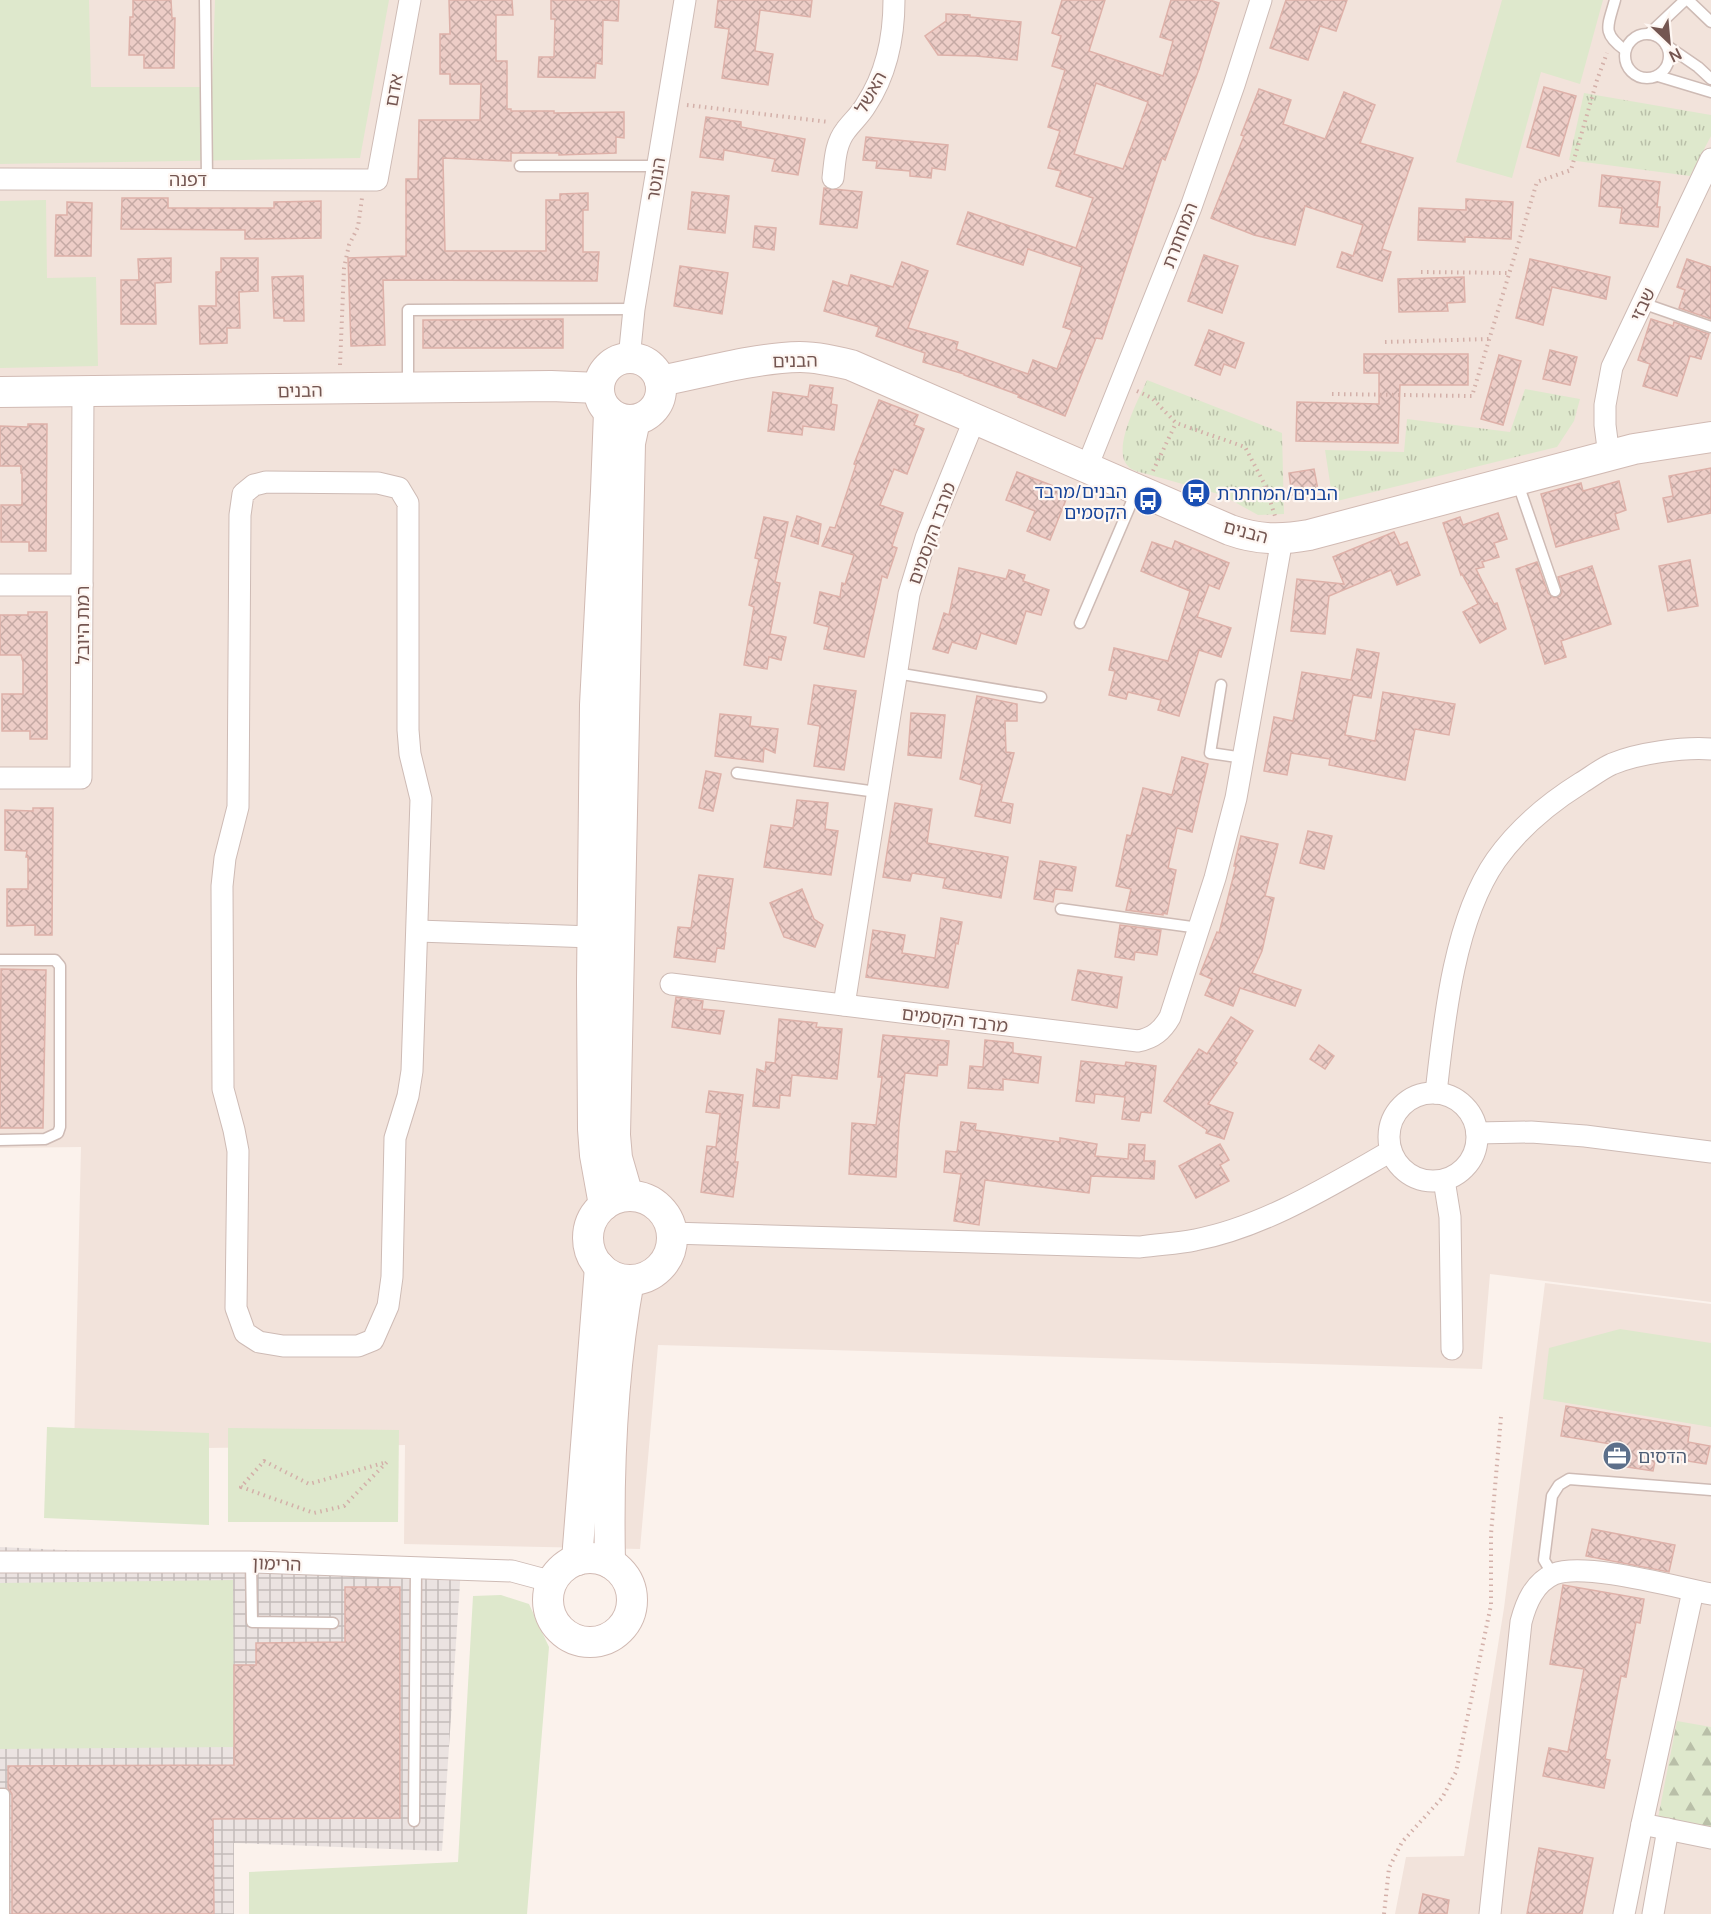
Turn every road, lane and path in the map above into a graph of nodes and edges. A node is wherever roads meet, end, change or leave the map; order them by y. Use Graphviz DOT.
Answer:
graph roads {
  1 [pos="204,0"];
  2 [pos="410,0"];
  3 [pos="685,0"];
  4 [pos="894,0"];
  5 [pos="1261,0"];
  6 [pos="1615,0"];
  7 [pos="1687,0"];
  8 [pos="1711,22"];
  9 [pos="1649,34"];
  10 [pos="1612,41"];
  11 [pos="1666,45"];
  12 [pos="1625,50"];
  13 [pos="1658,76"];
  14 [pos="1711,80"];
  15 [pos="1711,92"];
  16 [pos="668,102"];
  17 [pos="850,124"];
  18 [pos="1711,159"];
  19 [pos="520,166"];
  20 [pos="658,166"];
  21 [pos="833,178"];
  22 [pos="0,179"];
  23 [pos="207,179"];
  24 [pos="370,180"];
  25 [pos="1420,272"];
  26 [pos="1510,273"];
  27 [pos="1642,303"];
  28 [pos="634,309"];
  29 [pos="1711,327"];
  30 [pos="1489,339"];
  31 [pos="1385,342"];
  32 [pos="629,359"];
  33 [pos="660,381"];
  34 [pos="1120,384"];
  35 [pos="408,388"];
  36 [pos="339,389"];
  37 [pos="82,392"];
  38 [pos="0,393"];
  39 [pos="1332,394"];
  40 [pos="614,407"];
  41 [pos="975,417"];
  42 [pos="1176,423"];
  43 [pos="1711,437"];
  44 [pos="1609,456"];
  45 [pos="1087,467"];
  46 [pos="1517,480"];
  47 [pos="1141,490"];
  48 [pos="1282,539"];
  49 [pos="0,585"];
  50 [pos="82,585"];
  51 [pos="1555,591"];
  52 [pos="1080,623"];
  53 [pos="896,673"];
  54 [pos="1221,685"];
  55 [pos="1041,697"];
  56 [pos="1711,749"];
  57 [pos="1244,758"];
  58 [pos="737,772"];
  59 [pos="0,778"];
  60 [pos="877,792"];
  61 [pos="1062,909"];
  62 [pos="1199,928"];
  63 [pos="418,931"];
  64 [pos="592,937"];
  65 [pos="0,960"];
  66 [pos="670,984"];
  67 [pos="844,1005"];
  68 [pos="1436,1093"];
  69 [pos="1477,1133"];
  70 [pos="0,1140"];
  71 [pos="1390,1151"];
  72 [pos="1711,1152"];
  73 [pos="1444,1180"];
  74 [pos="616,1201"];
  75 [pos="671,1233"];
  76 [pos="600,1268"];
  77 [pos="629,1280"];
  78 [pos="1452,1349"];
  79 [pos="1501,1417"];
  80 [pos="1711,1490"];
  81 [pos="344,1506"];
  82 [pos="577,1560"];
  83 [pos="0,1562"];
  84 [pos="250,1562"];
  85 [pos="610,1563"];
  86 [pos="416,1568"];
  87 [pos="1553,1575"];
  88 [pos="553,1582"];
  89 [pos="1702,1592"];
  90 [pos="333,1623"];
  91 [pos="0,1794"];
  92 [pos="414,1821"];
  93 [pos="1642,1824"];
  94 [pos="1668,1829"];
  95 [pos="1711,1838"];
  96 [pos="4,1914"];
  97 [pos="1384,1914"];
  98 [pos="1490,1914"];
  99 [pos="1624,1914"];
  100 [pos="1653,1914"];
  1 -- 23 [label="lane"];
  2 -- 24 [label="street, אדם"];
  3 -- 16 [label="street, הנוטר"];
  4 -- 17 [label="street, האשל"];
  5 -- 34 [label="street, המחתרת"];
  6 -- 10 [label="lane"];
  7 -- 8 [label="lane"];
  7 -- 9 [label="lane"];
  9 -- 11 [label="lane"];
  9 -- 12 [label="lane"];
  10 -- 12 [label="lane"];
  10 -- 26 [label="path"];
  11 -- 13 [label="lane"];
  11 -- 14 [label="lane"];
  12 -- 13 [label="lane"];
  13 -- 15 [label="lane"];
  16 -- 17 [label="path"];
  16 -- 20 [label="street, הנוטר"];
  17 -- 21 [label="street, האשל"];
  18 -- 27 [label="street, שבזי"];
  19 -- 20 [label="lane"];
  20 -- 28 [label="street, הנוטר"];
  22 -- 23 [label="street, דפנה"];
  23 -- 24 [label="street, דפנה"];
  24 -- 36 [label="path"];
  25 -- 26 [label="path"];
  26 -- 30 [label="path"];
  27 -- 29 [label="lane"];
  27 -- 44 [label="street, שבזי"];
  28 -- 32 [label="street, הנוטר"];
  28 -- 35 [label="lane"];
  30 -- 31 [label="path"];
  30 -- 39 [label="path"];
  32 -- 33 [label="street"];
  32 -- 40 [label="street"];
  33 -- 40 [label="street"];
  33 -- 41 [label="street, הבנים"];
  34 -- 42 [label="path"];
  34 -- 45 [label="street, המחתרת"];
  35 -- 36 [label="street, הבנים"];
  35 -- 40 [label="street, הבנים"];
  36 -- 37 [label="street, הבנים"];
  37 -- 38 [label="street, הבנים"];
  37 -- 50 [label="street, רמת היובל"];
  40 -- 64 [label="street"];
  40 -- 74 [label="street"];
  41 -- 45 [label="street, הבנים"];
  41 -- 53 [label="street, מרבד הקסמים"];
  42 -- 47 [label="path"];
  42 -- 48 [label="path"];
  43 -- 44 [label="street, הבנים"];
  44 -- 46 [label="street, הבנים"];
  45 -- 47 [label="street, הבנים"];
  46 -- 48 [label="street, הבנים"];
  46 -- 51 [label="lane"];
  47 -- 48 [label="street, הבנים"];
  47 -- 52 [label="lane"];
  48 -- 57 [label="street, מרבד הקסמים"];
  49 -- 50 [label="street"];
  50 -- 59 [label="street, רמת היובל"];
  53 -- 55 [label="lane"];
  53 -- 60 [label="street, מרבד הקסמים"];
  54 -- 57 [label="lane"];
  56 -- 68 [label="street"];
  57 -- 62 [label="street, מרבד הקסמים"];
  58 -- 60 [label="lane"];
  60 -- 67 [label="street, מרבד הקסמים"];
  61 -- 62 [label="lane"];
  62 -- 67 [label="street, מרבד הקסמים"];
  63 -- 63 [label="street"];
  63 -- 64 [label="street"];
  64 -- 74 [label="street"];
  65 -- 70 [label="lane"];
  66 -- 67 [label="street"];
  68 -- 69 [label="street"];
  68 -- 71 [label="street"];
  69 -- 72 [label="street"];
  69 -- 73 [label="street"];
  71 -- 73 [label="street"];
  71 -- 75 [label="street"];
  73 -- 78 [label="street"];
  74 -- 75 [label="street"];
  74 -- 76 [label="street"];
  75 -- 77 [label="street"];
  76 -- 77 [label="street"];
  76 -- 82 [label="street"];
  77 -- 85 [label="street"];
  79 -- 97 [label="path"];
  80 -- 87 [label="lane"];
  81 -- 81 [label="path"];
  82 -- 85 [label="street"];
  82 -- 88 [label="street"];
  83 -- 84 [label="street, הרימון"];
  84 -- 86 [label="street, הרימון"];
  84 -- 90 [label="lane"];
  85 -- 88 [label="street"];
  86 -- 88 [label="street, הרימון"];
  86 -- 92 [label="lane"];
  87 -- 89 [label="street"];
  87 -- 98 [label="street"];
  89 -- 93 [label="street"];
  91 -- 96 [label="lane"];
  93 -- 94 [label="street"];
  93 -- 99 [label="street"];
  94 -- 95 [label="street"];
  94 -- 100 [label="street"];
}
